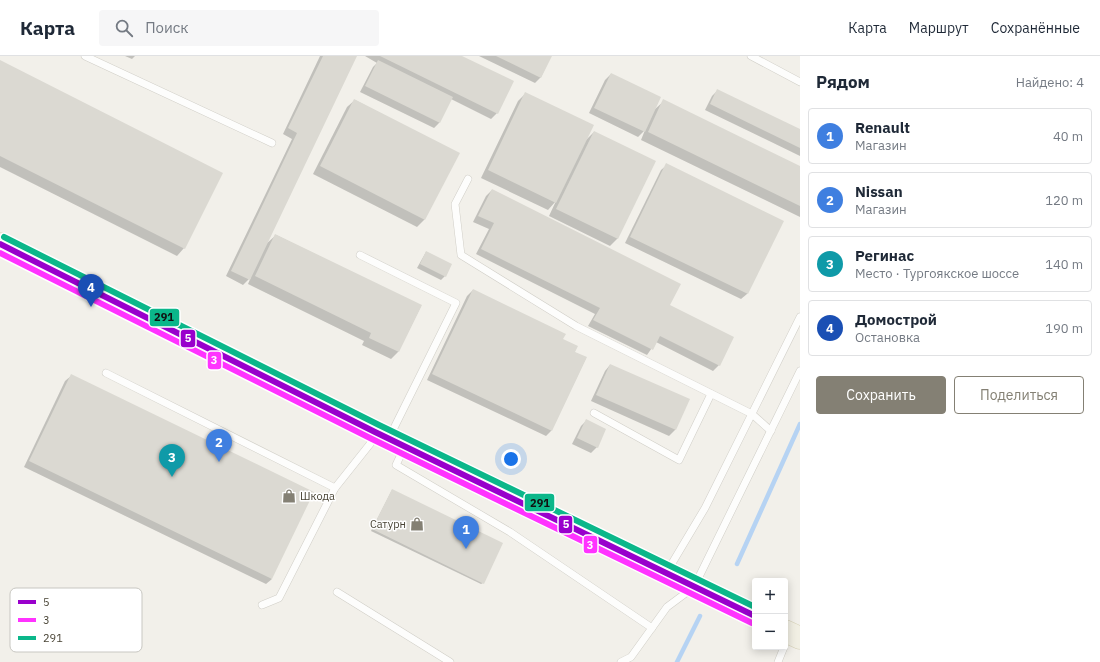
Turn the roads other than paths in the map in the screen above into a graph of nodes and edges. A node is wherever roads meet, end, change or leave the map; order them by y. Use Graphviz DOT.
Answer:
graph roads {
  1 [pos="85,56"];
  2 [pos="751,56"];
  3 [pos="800,82"];
  4 [pos="272,144"];
  5 [pos="468,179"];
  6 [pos="0,244"];
  7 [pos="360,255"];
  8 [pos="800,317"];
  9 [pos="800,371"];
  10 [pos="106,373"];
  11 [pos="711,394"];
  12 [pos="594,413"];
  13 [pos="752,414"];
  14 [pos="771,431"];
  15 [pos="390,439"];
  16 [pos="335,488"];
  17 [pos="666,574"];
  18 [pos="694,587"];
  19 [pos="337,592"];
  20 [pos="262,605"];
  21 [pos="752,615"];
  22 [pos="652,628"];
  23 [pos="789,639"];
  24 [pos="450,662"];
  25 [pos="621,662"];
  26 [pos="778,662"];
  1 -- 4 [label="lane"];
  2 -- 3 [label="lane"];
  5 -- 11 [label="lane"];
  6 -- 15 [label="main road"];
  7 -- 15 [label="lane"];
  8 -- 13 [label="lane"];
  9 -- 14 [label="lane"];
  10 -- 16 [label="lane"];
  11 -- 12 [label="lane"];
  11 -- 13 [label="lane"];
  13 -- 14 [label="lane"];
  13 -- 17 [label="lane"];
  14 -- 18 [label="lane"];
  15 -- 16 [label="lane"];
  15 -- 17 [label="main road"];
  15 -- 22 [label="lane"];
  16 -- 20 [label="lane"];
  17 -- 18 [label="main road"];
  18 -- 21 [label="main road"];
  18 -- 22 [label="lane"];
  19 -- 24 [label="lane"];
  22 -- 25 [label="lane"];
  23 -- 26 [label="lane"];
}
